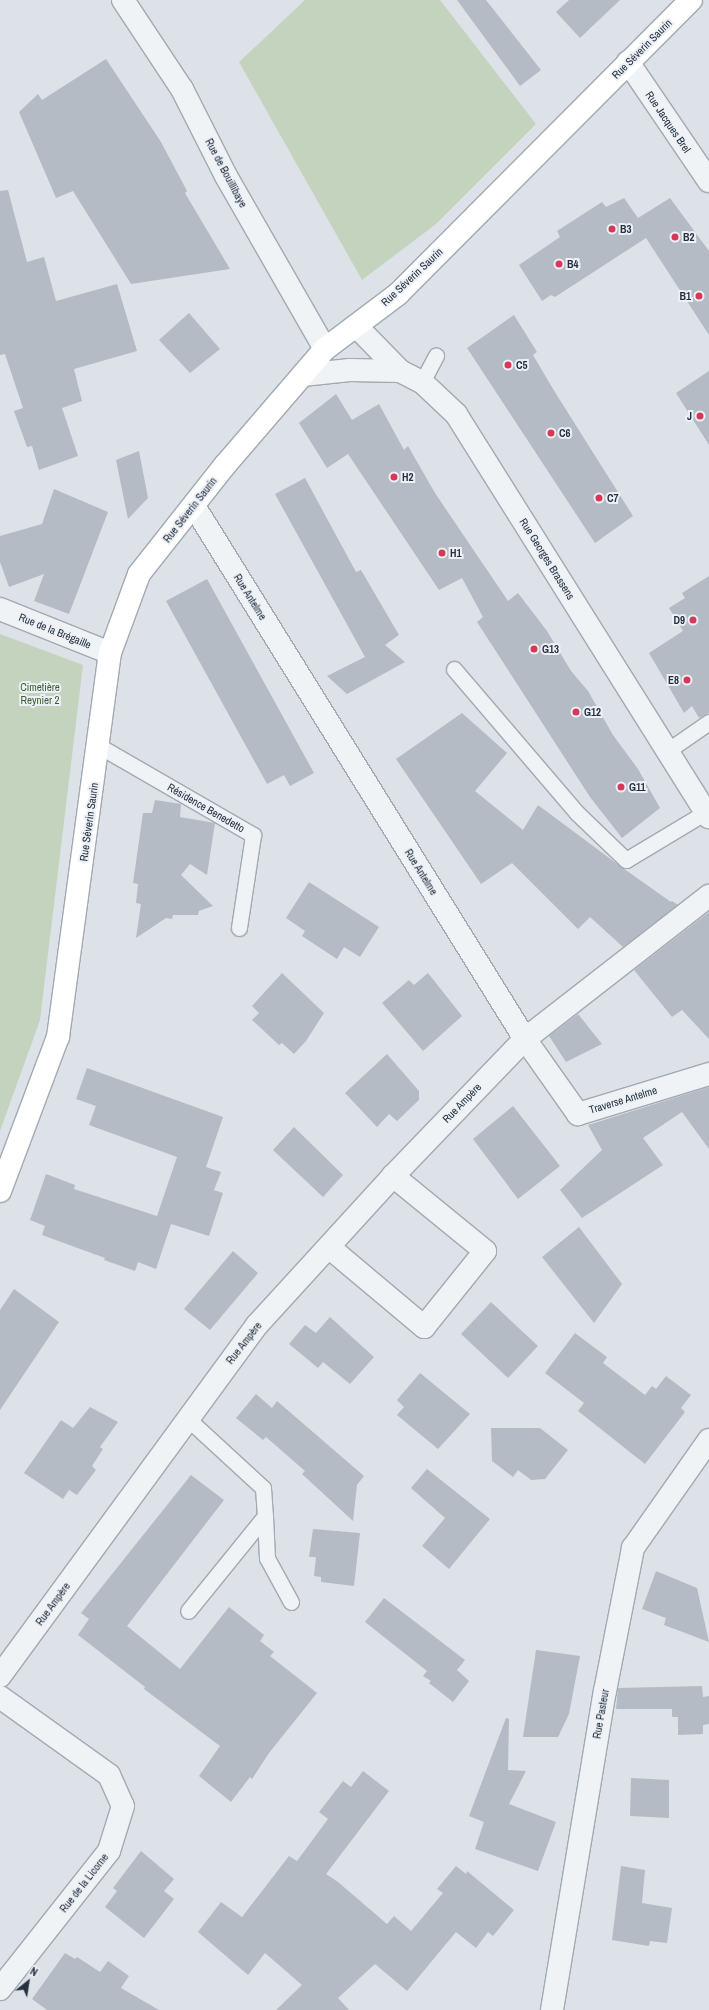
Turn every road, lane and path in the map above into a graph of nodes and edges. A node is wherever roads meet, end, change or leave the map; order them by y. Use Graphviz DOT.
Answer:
graph roads {
  1 [pos="122,0"];
  2 [pos="691,0"];
  3 [pos="628,62"];
  4 [pos="709,181"];
  5 [pos="356,326"];
  6 [pos="325,349"];
  7 [pos="436,356"];
  8 [pos="400,371"];
  9 [pos="303,375"];
  10 [pos="422,382"];
  11 [pos="194,506"];
  12 [pos="0,609"];
  13 [pos="110,653"];
  14 [pos="454,669"];
  15 [pos="709,722"];
  16 [pos="99,746"];
  17 [pos="667,751"];
  18 [pos="707,815"];
  19 [pos="709,896"];
  20 [pos="239,928"];
  21 [pos="525,1039"];
  22 [pos="709,1074"];
  23 [pos="393,1176"];
  24 [pos="0,1191"];
  25 [pos="330,1248"];
  26 [pos="188,1419"];
  27 [pos="709,1440"];
  28 [pos="265,1516"];
  29 [pos="291,1602"];
  30 [pos="188,1611"];
  31 [pos="0,1676"];
  32 [pos="0,1697"];
  33 [pos="0,1989"];
  34 [pos="552,2010"];
  1 -- 6 [label="street, Rue de Bouillibaye"];
  2 -- 3 [label="street, Rue Séverin Saurin"];
  3 -- 4 [label="street, Rue Jacques Brel"];
  3 -- 5 [label="street, Rue Séverin Saurin"];
  5 -- 6 [label="street, Rue Séverin Saurin"];
  5 -- 8 [label="street, Rue Georges Brassens"];
  6 -- 9 [label="street, Rue Séverin Saurin"];
  7 -- 10 [label="lane"];
  8 -- 9 [label="street"];
  8 -- 10 [label="street, Rue Georges Brassens"];
  9 -- 11 [label="street, Rue Séverin Saurin"];
  10 -- 17 [label="street, Rue Georges Brassens"];
  11 -- 13 [label="street, Rue Séverin Saurin"];
  11 -- 21 [label="street, Rue Antelme"];
  12 -- 13 [label="street, Rue de la Brégaille"];
  13 -- 16 [label="street, Rue Séverin Saurin"];
  14 -- 18 [label="lane"];
  15 -- 17 [label="lane"];
  16 -- 20 [label="lane, Résidence Benedetto"];
  16 -- 24 [label="street, Rue Séverin Saurin"];
  17 -- 18 [label="street, Rue Georges Brassens"];
  19 -- 21 [label="street"];
  21 -- 22 [label="street, Traverse Antelme"];
  21 -- 23 [label="street, Rue Ampère"];
  23 -- 25 [label="street, Rue Ampère"];
  23 -- 25 [label="street"];
  25 -- 26 [label="street, Rue Ampère"];
  26 -- 28 [label="lane"];
  26 -- 31 [label="street, Rue Ampère"];
  27 -- 34 [label="street, Rue Pasteur"];
  28 -- 29 [label="lane"];
  28 -- 30 [label="lane"];
  32 -- 33 [label="street, Rue de la Licorne"];
}
